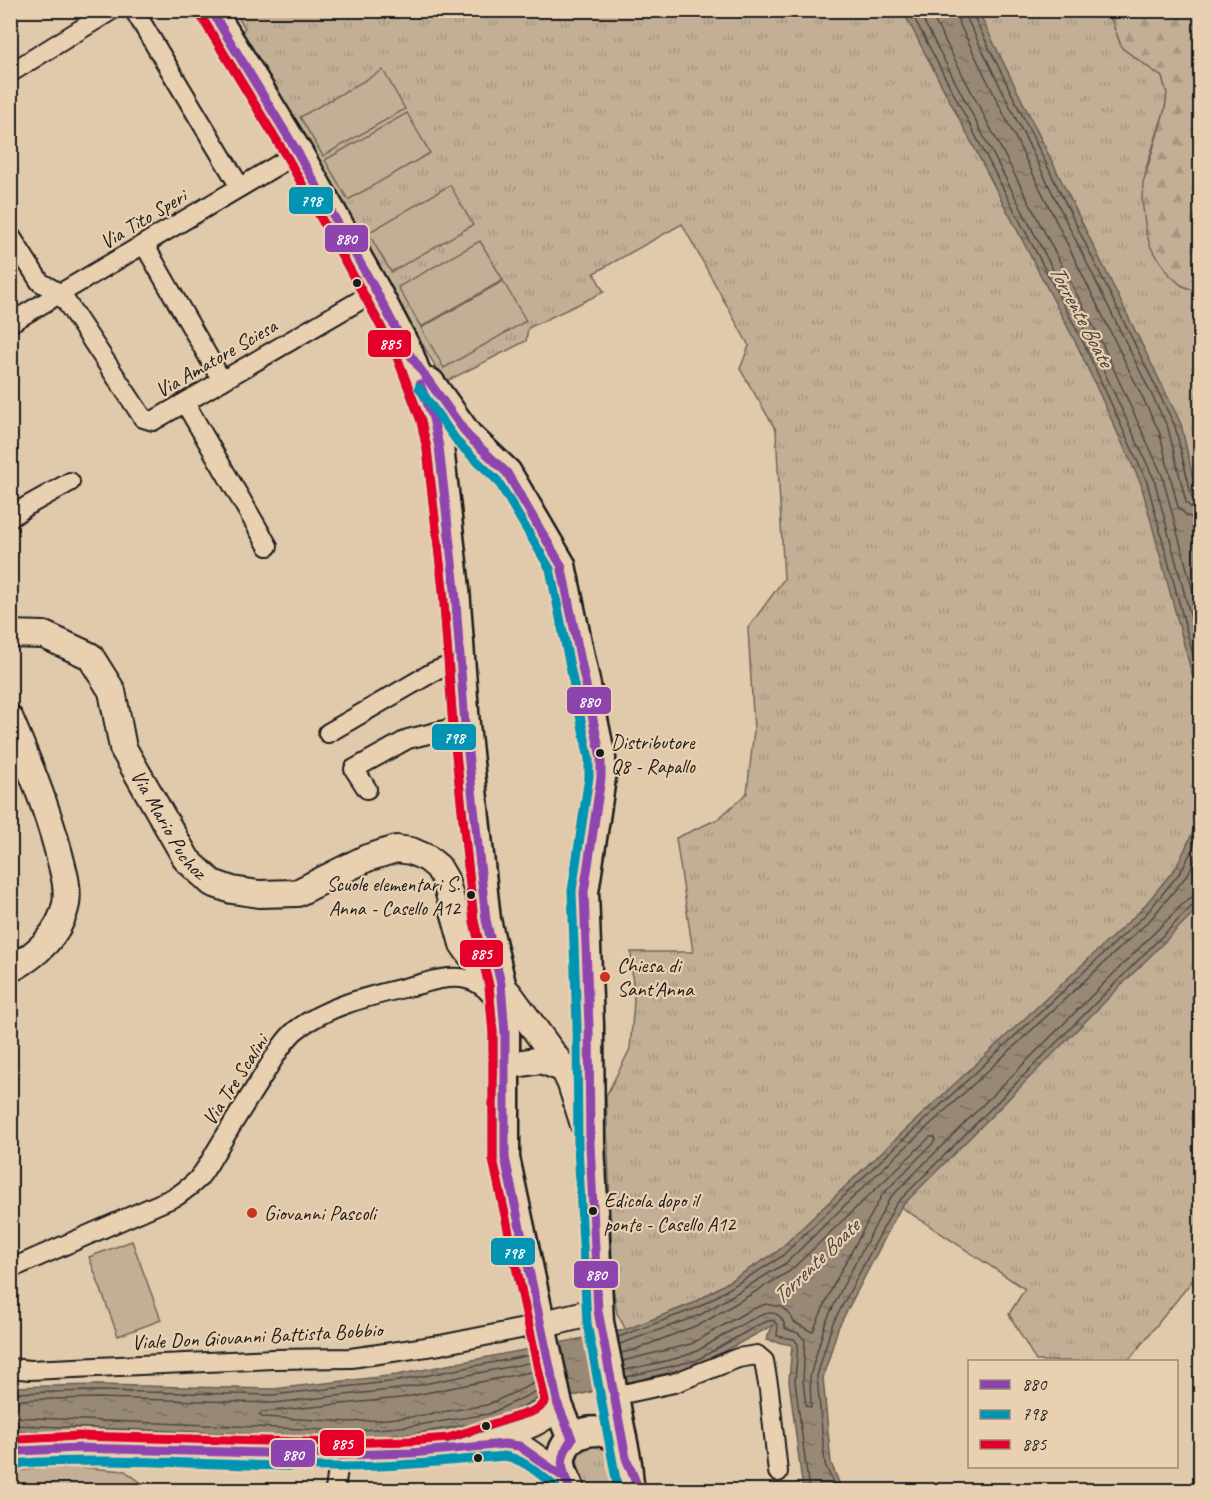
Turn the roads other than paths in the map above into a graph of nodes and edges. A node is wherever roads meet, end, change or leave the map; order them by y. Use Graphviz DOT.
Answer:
graph roads {
  1 [pos="112,10"];
  2 [pos="134,10"];
  3 [pos="212,10"];
  4 [pos="10,73"];
  5 [pos="298,153"];
  6 [pos="240,187"];
  7 [pos="10,235"];
  8 [pos="144,244"];
  9 [pos="376,291"];
  10 [pos="61,294"];
  11 [pos="10,323"];
  12 [pos="408,352"];
  13 [pos="222,381"];
  14 [pos="185,403"];
  15 [pos="468,436"];
  16 [pos="439,447"];
  17 [pos="70,482"];
  18 [pos="10,518"];
  19 [pos="268,546"];
  20 [pos="10,634"];
  21 [pos="460,662"];
  22 [pos="10,719"];
  23 [pos="465,725"];
  24 [pos="328,733"];
  25 [pos="367,789"];
  26 [pos="463,944"];
  27 [pos="10,969"];
  28 [pos="474,980"];
  29 [pos="501,984"];
  30 [pos="504,1018"];
  31 [pos="504,1066"];
  32 [pos="564,1069"];
  33 [pos="590,1144"];
  34 [pos="10,1269"];
  35 [pos="599,1319"];
  36 [pos="542,1332"];
  37 [pos="10,1368"];
  38 [pos="613,1394"];
  39 [pos="558,1406"];
  40 [pos="502,1433"];
  41 [pos="572,1439"];
  42 [pos="450,1450"];
  43 [pos="10,1455"];
  44 [pos="340,1455"];
  45 [pos="626,1458"];
  46 [pos="778,1472"];
  47 [pos="568,1485"];
  48 [pos="335,1491"];
  49 [pos="630,1491"];
  50 [pos="639,1491"];
  1 -- 4 [label="street"];
  2 -- 6 [label="street"];
  3 -- 5 [label="main road"];
  5 -- 6 [label="street, Via Tito Speri"];
  5 -- 9 [label="main road"];
  6 -- 8 [label="street, Via Tito Speri"];
  7 -- 10 [label="street"];
  8 -- 10 [label="street, Via Tito Speri"];
  8 -- 13 [label="street"];
  9 -- 12 [label="main road"];
  9 -- 13 [label="street, Via Amatore Sciesa"];
  10 -- 11 [label="street, Via Tito Speri"];
  10 -- 14 [label="street, Via Amatore Sciesa"];
  12 -- 15 [label="main road"];
  12 -- 16 [label="main road"];
  13 -- 14 [label="street, Via Amatore Sciesa"];
  14 -- 19 [label="street"];
  15 -- 16 [label="street"];
  15 -- 33 [label="main road"];
  16 -- 21 [label="main road"];
  17 -- 18 [label="street"];
  20 -- 26 [label="street, Via Mario Puchoz"];
  21 -- 23 [label="main road"];
  21 -- 24 [label="street"];
  22 -- 27 [label="street"];
  23 -- 25 [label="street"];
  23 -- 29 [label="main road"];
  26 -- 28 [label="street"];
  26 -- 29 [label="street, Via Mario Puchoz"];
  28 -- 30 [label="street"];
  28 -- 34 [label="street, Via Tre Scalini"];
  29 -- 30 [label="main road"];
  29 -- 32 [label="street, Via Mario Puchoz"];
  30 -- 31 [label="main road"];
  31 -- 32 [label="street"];
  31 -- 36 [label="main road"];
  32 -- 33 [label="street, Via Mario Puchoz"];
  33 -- 35 [label="main road"];
  35 -- 36 [label="street"];
  35 -- 38 [label="main road"];
  36 -- 37 [label="street, Viale Don Giovanni Battista Bobbio"];
  36 -- 39 [label="main road"];
  38 -- 45 [label="main road"];
  38 -- 46 [label="street"];
  39 -- 40 [label="street"];
  39 -- 41 [label="main road"];
  40 -- 41 [label="street"];
  40 -- 42 [label="street"];
  41 -- 45 [label="main road"];
  41 -- 47 [label="main road"];
  42 -- 44 [label="street"];
  42 -- 47 [label="street"];
  43 -- 44 [label="street"];
  44 -- 48 [label="street"];
  45 -- 49 [label="main road"];
  45 -- 50 [label="street"];
}
